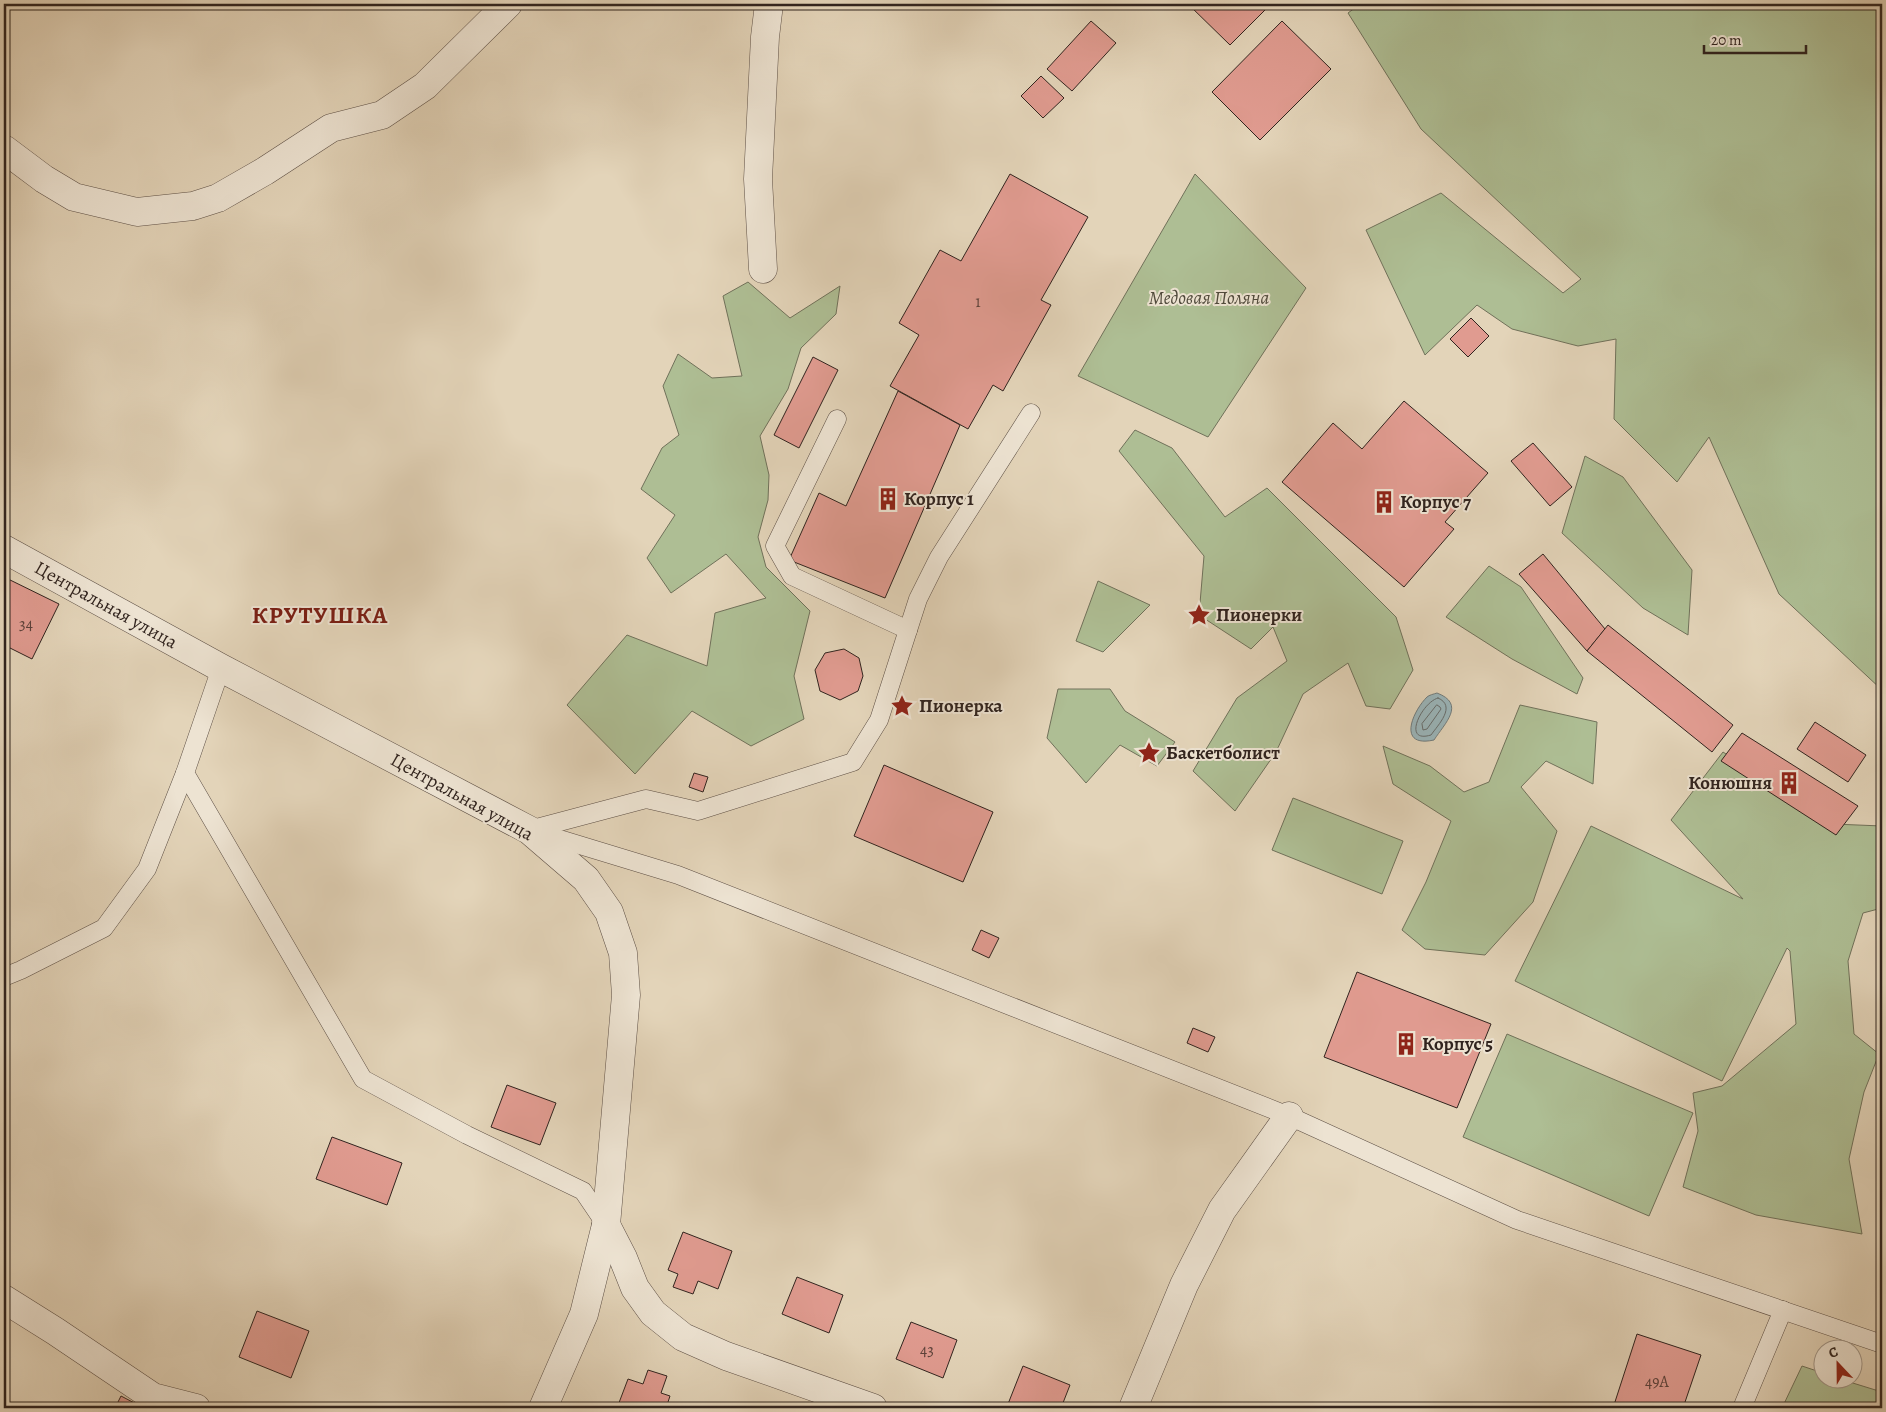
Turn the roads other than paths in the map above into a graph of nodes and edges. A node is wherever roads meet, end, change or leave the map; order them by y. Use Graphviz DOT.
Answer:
graph roads {
  1 [pos="508,4"];
  2 [pos="769,4"];
  3 [pos="4,149"];
  4 [pos="763,269"];
  5 [pos="1030,413"];
  6 [pos="837,419"];
  7 [pos="4,549"];
  8 [pos="908,630"];
  9 [pos="221,668"];
  10 [pos="185,773"];
  11 [pos="529,830"];
  12 [pos="12,969"];
  13 [pos="4,977"];
  14 [pos="1290,1116"];
  15 [pos="606,1226"];
  16 [pos="4,1300"];
  17 [pos="1783,1310"];
  18 [pos="1882,1344"];
  19 [pos="196,1408"];
  20 [pos="543,1408"];
  21 [pos="873,1408"];
  22 [pos="1133,1408"];
  23 [pos="1742,1408"];
  1 -- 3 [label="street"];
  2 -- 4 [label="street"];
  5 -- 8 [label="lane"];
  6 -- 8 [label="lane"];
  7 -- 9 [label="street, Центральная улица"];
  8 -- 11 [label="lane"];
  9 -- 10 [label="lane"];
  9 -- 11 [label="street, Центральная улица"];
  10 -- 12 [label="lane"];
  10 -- 15 [label="lane"];
  11 -- 14 [label="lane"];
  11 -- 15 [label="street, Центральная улица"];
  12 -- 13 [label="lane"];
  14 -- 17 [label="lane"];
  14 -- 22 [label="street"];
  15 -- 20 [label="street, Центральная улица"];
  15 -- 21 [label="street"];
  16 -- 19 [label="street"];
  17 -- 18 [label="lane"];
  17 -- 23 [label="lane"];
}
